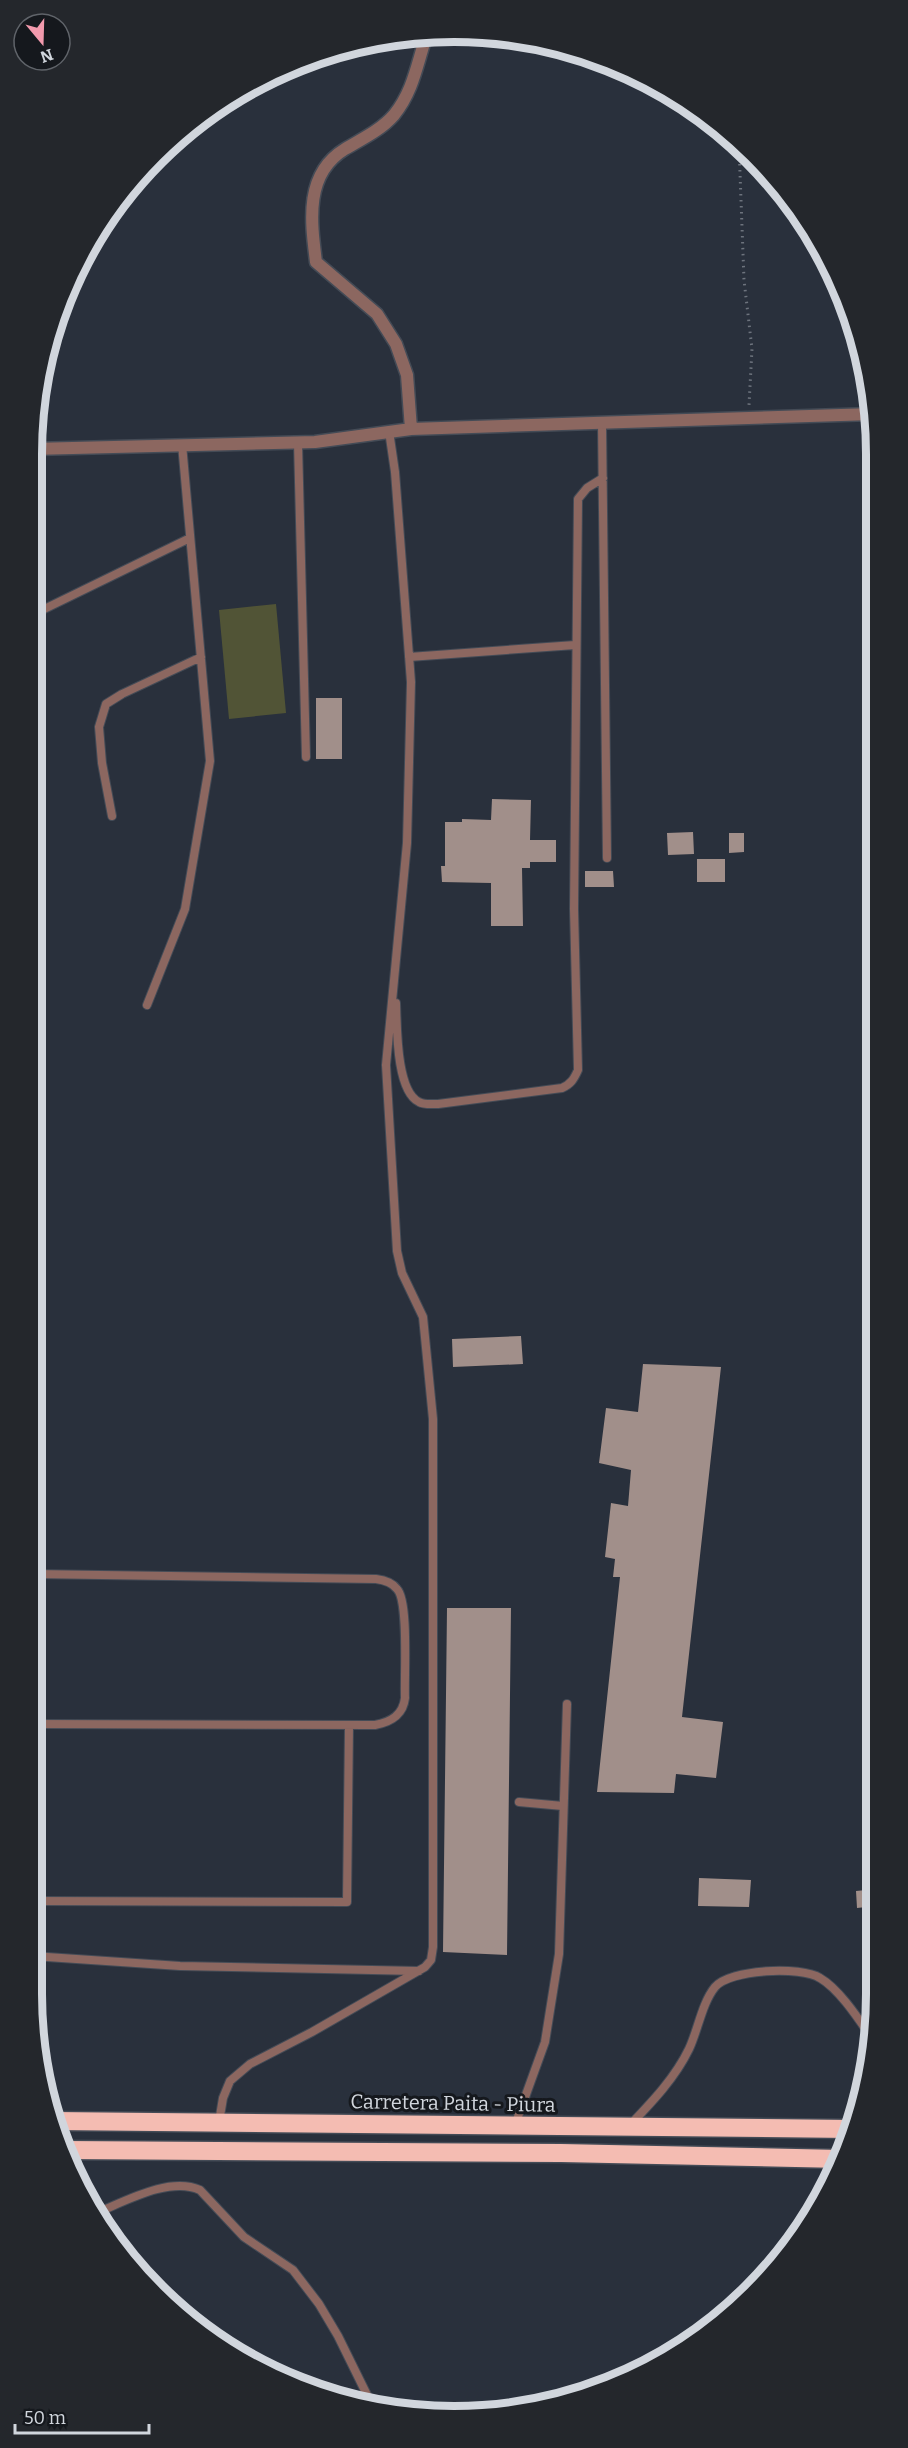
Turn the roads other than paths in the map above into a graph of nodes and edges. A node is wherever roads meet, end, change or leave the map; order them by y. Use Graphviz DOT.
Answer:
graph roads {
  1 [pos="424,43"];
  2 [pos="864,414"];
  3 [pos="602,423"];
  4 [pos="411,429"];
  5 [pos="389,432"];
  6 [pos="298,443"];
  7 [pos="182,444"];
  8 [pos="42,449"];
  9 [pos="603,478"];
  10 [pos="190,538"];
  11 [pos="42,610"];
  12 [pos="575,645"];
  13 [pos="201,657"];
  14 [pos="409,657"];
  15 [pos="306,757"];
  16 [pos="112,816"];
  17 [pos="608,858"];
  18 [pos="394,980"];
  19 [pos="147,1005"];
  20 [pos="42,1574"];
  21 [pos="567,1704"];
  22 [pos="42,1724"];
  23 [pos="349,1725"];
  24 [pos="519,1802"];
  25 [pos="563,1806"];
  26 [pos="42,1901"];
  27 [pos="42,1957"];
  28 [pos="419,1971"];
  29 [pos="864,2027"];
  30 [pos="62,2121"];
  31 [pos="219,2123"];
  32 [pos="514,2126"];
  33 [pos="628,2127"];
  34 [pos="843,2129"];
  35 [pos="72,2150"];
  36 [pos="832,2159"];
  37 [pos="103,2210"];
  38 [pos="368,2397"];
  1 -- 4 [label="street"];
  2 -- 3 [label="street"];
  3 -- 4 [label="street"];
  3 -- 9 [label="lane"];
  4 -- 5 [label="street"];
  5 -- 6 [label="street"];
  5 -- 14 [label="lane"];
  6 -- 7 [label="street"];
  6 -- 15 [label="lane"];
  7 -- 8 [label="street"];
  7 -- 10 [label="lane"];
  9 -- 12 [label="lane"];
  9 -- 17 [label="lane"];
  10 -- 11 [label="lane"];
  10 -- 13 [label="lane"];
  12 -- 14 [label="lane"];
  12 -- 18 [label="lane"];
  13 -- 16 [label="lane"];
  13 -- 19 [label="lane"];
  14 -- 18 [label="lane"];
  18 -- 28 [label="lane"];
  20 -- 23 [label="lane"];
  21 -- 25 [label="lane"];
  22 -- 23 [label="lane"];
  23 -- 26 [label="lane"];
  24 -- 25 [label="lane"];
  25 -- 32 [label="lane"];
  27 -- 28 [label="lane"];
  28 -- 31 [label="lane"];
  29 -- 33 [label="lane"];
  30 -- 31 [label="highway, Carretera Paita - Piura"];
  31 -- 32 [label="highway, Carretera Paita - Piura"];
  32 -- 33 [label="highway, Carretera Paita - Piura"];
  33 -- 34 [label="highway, Carretera Paita - Piura"];
  35 -- 36 [label="highway"];
  37 -- 38 [label="lane"];
}
